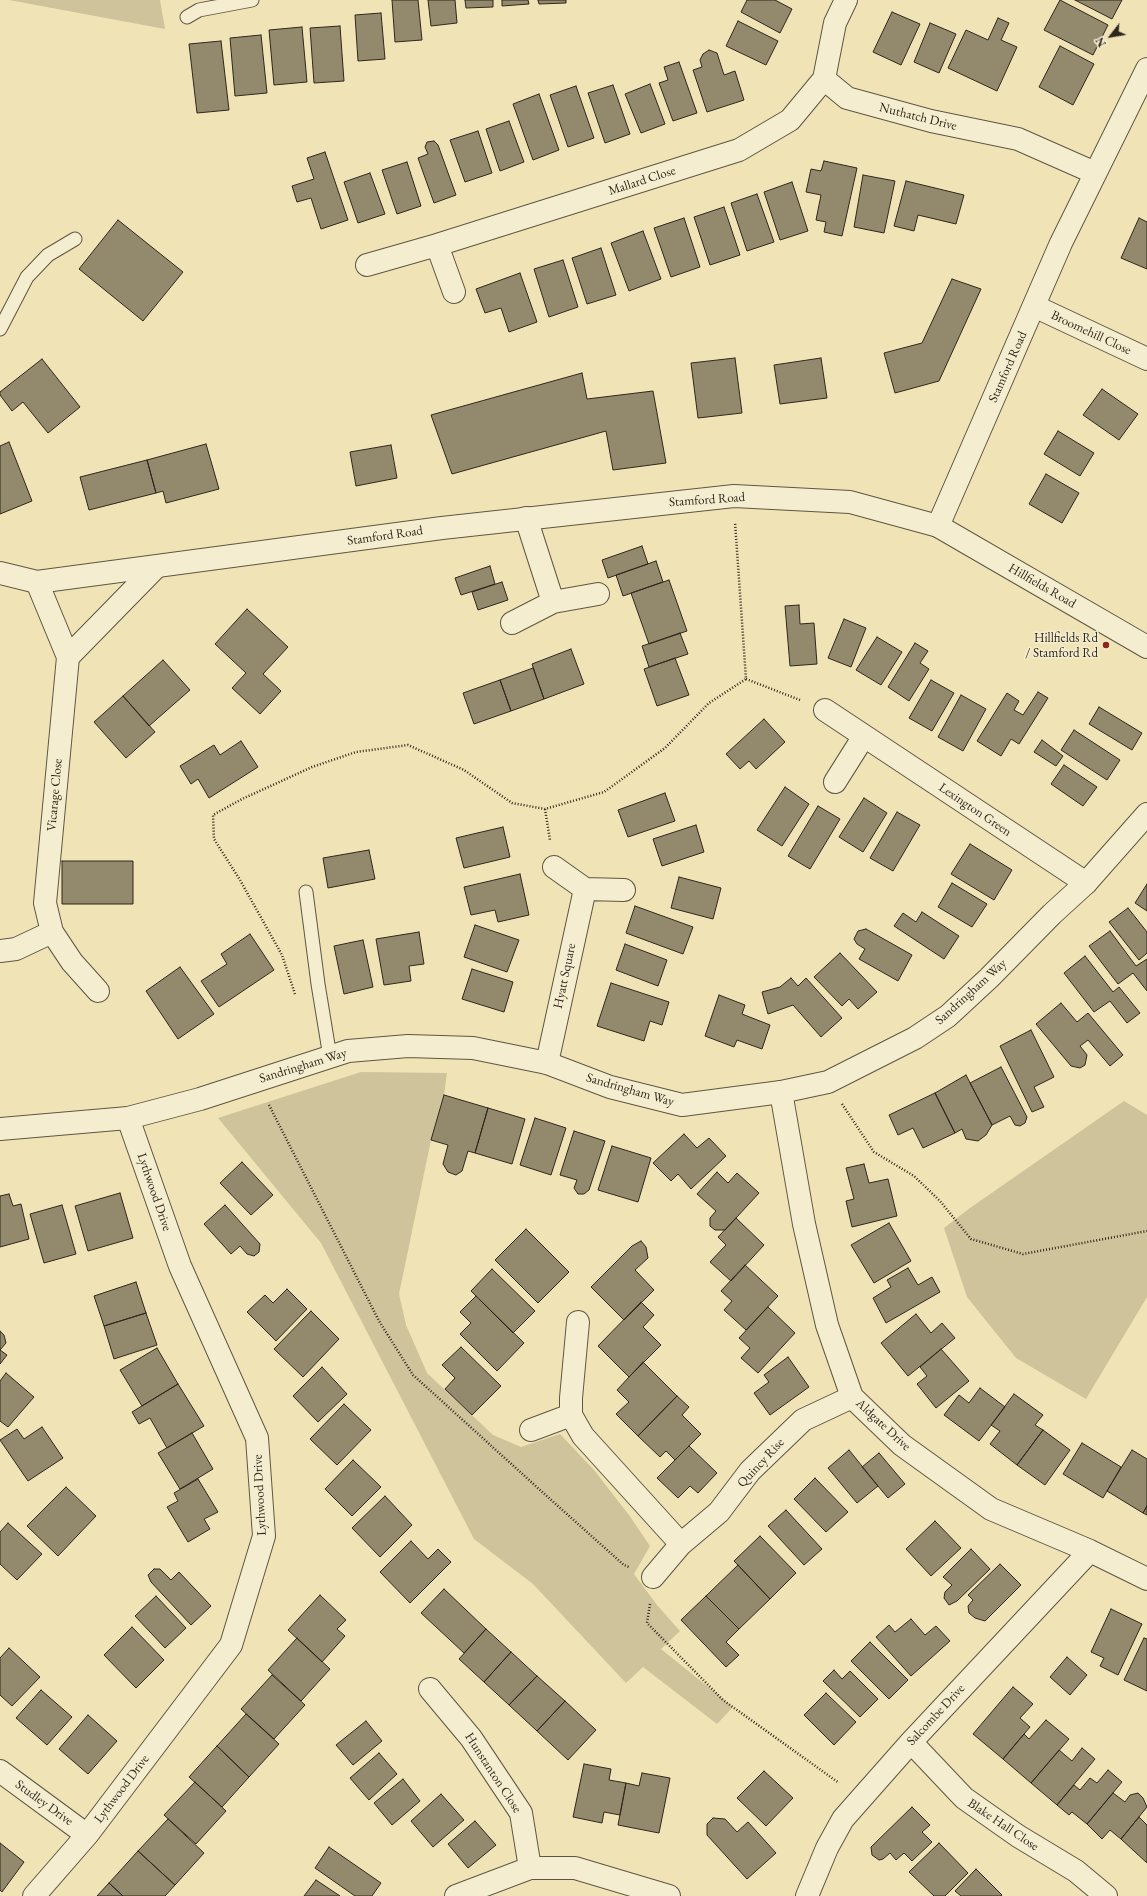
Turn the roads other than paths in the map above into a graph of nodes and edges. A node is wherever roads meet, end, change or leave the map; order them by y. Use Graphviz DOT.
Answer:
graph roads {
  1 [pos="252,0"];
  2 [pos="846,0"];
  3 [pos="187,16"];
  4 [pos="1147,69"];
  5 [pos="824,79"];
  6 [pos="1095,173"];
  7 [pos="75,239"];
  8 [pos="437,245"];
  9 [pos="368,265"];
  10 [pos="454,292"];
  11 [pos="1034,306"];
  12 [pos="0,329"];
  13 [pos="1147,359"];
  14 [pos="526,518"];
  15 [pos="938,526"];
  16 [pos="156,567"];
  17 [pos="0,573"];
  18 [pos="37,582"];
  19 [pos="598,594"];
  20 [pos="553,602"];
  21 [pos="512,623"];
  22 [pos="1147,647"];
  23 [pos="68,657"];
  24 [pos="825,710"];
  25 [pos="864,736"];
  26 [pos="835,782"];
  27 [pos="1147,814"];
  28 [pos="554,867"];
  29 [pos="1086,883"];
  30 [pos="585,889"];
  31 [pos="624,890"];
  32 [pos="306,892"];
  33 [pos="52,932"];
  34 [pos="0,951"];
  35 [pos="98,991"];
  36 [pos="330,1057"];
  37 [pos="547,1063"];
  38 [pos="781,1092"];
  39 [pos="128,1118"];
  40 [pos="0,1129"];
  41 [pos="578,1322"];
  42 [pos="852,1397"];
  43 [pos="571,1415"];
  44 [pos="531,1430"];
  45 [pos="680,1544"];
  46 [pos="1090,1551"];
  47 [pos="653,1577"];
  48 [pos="1147,1579"];
  49 [pos="430,1690"];
  50 [pos="911,1742"];
  51 [pos="0,1772"];
  52 [pos="87,1835"];
  53 [pos="530,1868"];
  54 [pos="34,1896"];
  55 [pos="456,1896"];
  56 [pos="669,1896"];
  57 [pos="807,1896"];
  58 [pos="1106,1896"];
  1 -- 3 [label="lane"];
  2 -- 5 [label="street"];
  4 -- 6 [label="street, Stamford Road"];
  5 -- 6 [label="street, Nuthatch Drive"];
  5 -- 8 [label="street, Mallard Close"];
  6 -- 11 [label="street, Stamford Road"];
  7 -- 12 [label="lane"];
  8 -- 9 [label="street, Mallard Close"];
  8 -- 10 [label="street"];
  11 -- 13 [label="street, Broomehill Close"];
  11 -- 15 [label="street, Stamford Road"];
  14 -- 15 [label="street, Stamford Road"];
  14 -- 16 [label="street, Stamford Road"];
  14 -- 20 [label="street"];
  15 -- 22 [label="street, Hillfields Road"];
  16 -- 18 [label="street, Stamford Road"];
  16 -- 23 [label="street"];
  17 -- 18 [label="street, Stamford Road"];
  18 -- 23 [label="street"];
  19 -- 20 [label="street"];
  20 -- 21 [label="street"];
  23 -- 33 [label="street, Vicarage Close"];
  24 -- 25 [label="street, Lexington Green"];
  25 -- 26 [label="street"];
  25 -- 29 [label="street, Lexington Green"];
  27 -- 29 [label="street, Sandringham Way"];
  28 -- 30 [label="street"];
  29 -- 38 [label="street, Sandringham Way"];
  30 -- 31 [label="street"];
  30 -- 37 [label="street, Hyatt Square"];
  32 -- 36 [label="lane"];
  33 -- 34 [label="street"];
  33 -- 35 [label="street, Vicarage Close"];
  36 -- 37 [label="street, Sandringham Way"];
  36 -- 39 [label="street, Sandringham Way"];
  37 -- 38 [label="street, Sandringham Way"];
  38 -- 42 [label="street, Aldgate Drive"];
  39 -- 40 [label="street, Sandringham Way"];
  39 -- 52 [label="street, Lythwood Drive"];
  41 -- 43 [label="street"];
  42 -- 45 [label="street, Quincy Rise"];
  42 -- 46 [label="street, Aldgate Drive"];
  43 -- 44 [label="street"];
  43 -- 45 [label="street"];
  45 -- 47 [label="street, Quincy Rise"];
  46 -- 48 [label="street, Aldgate Drive"];
  46 -- 50 [label="street, Salcombe Drive"];
  49 -- 53 [label="street, Hunstanton Close"];
  50 -- 57 [label="street, Salcombe Drive"];
  50 -- 58 [label="street, Blake Hall Close"];
  51 -- 52 [label="street, Studley Drive"];
  52 -- 54 [label="street, Lythwood Drive"];
  53 -- 55 [label="street"];
  53 -- 56 [label="street"];
}
